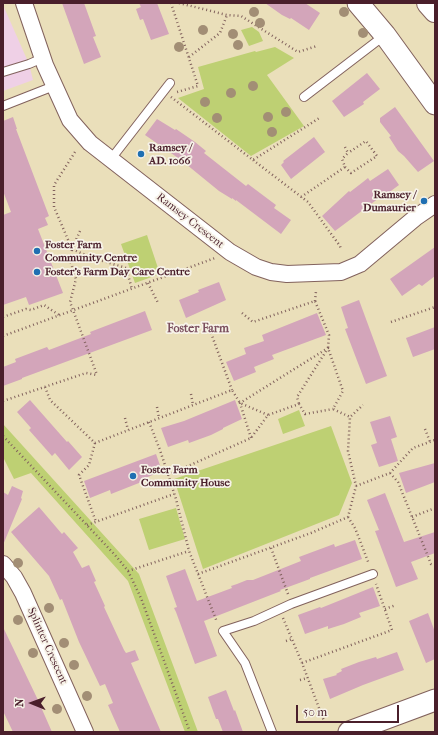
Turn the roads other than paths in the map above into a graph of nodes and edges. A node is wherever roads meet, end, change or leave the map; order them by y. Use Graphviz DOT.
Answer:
graph roads {
  1 [pos="24,3"];
  2 [pos="358,3"];
  3 [pos="428,3"];
  4 [pos="435,11"];
  5 [pos="385,35"];
  6 [pos="43,58"];
  7 [pos="3,72"];
  8 [pos="54,86"];
  9 [pos="167,86"];
  10 [pos="304,97"];
  11 [pos="435,104"];
  12 [pos="3,106"];
  13 [pos="111,159"];
  14 [pos="435,204"];
  15 [pos="3,564"];
  16 [pos="373,574"];
  17 [pos="435,700"];
  18 [pos="85,732"];
  19 [pos="272,732"];
  20 [pos="348,732"];
  1 -- 6 [label="street, Ramsey Crescent"];
  2 -- 5 [label="street"];
  3 -- 4 [label="highway"];
  5 -- 10 [label="lane"];
  5 -- 11 [label="street"];
  6 -- 7 [label="lane"];
  6 -- 8 [label="street, Ramsey Crescent"];
  8 -- 12 [label="lane"];
  8 -- 13 [label="street, Ramsey Crescent"];
  9 -- 13 [label="lane"];
  13 -- 14 [label="street, Ramsey Crescent"];
  15 -- 18 [label="street, Splinter Crescent"];
  16 -- 19 [label="lane"];
  17 -- 20 [label="street"];
}
